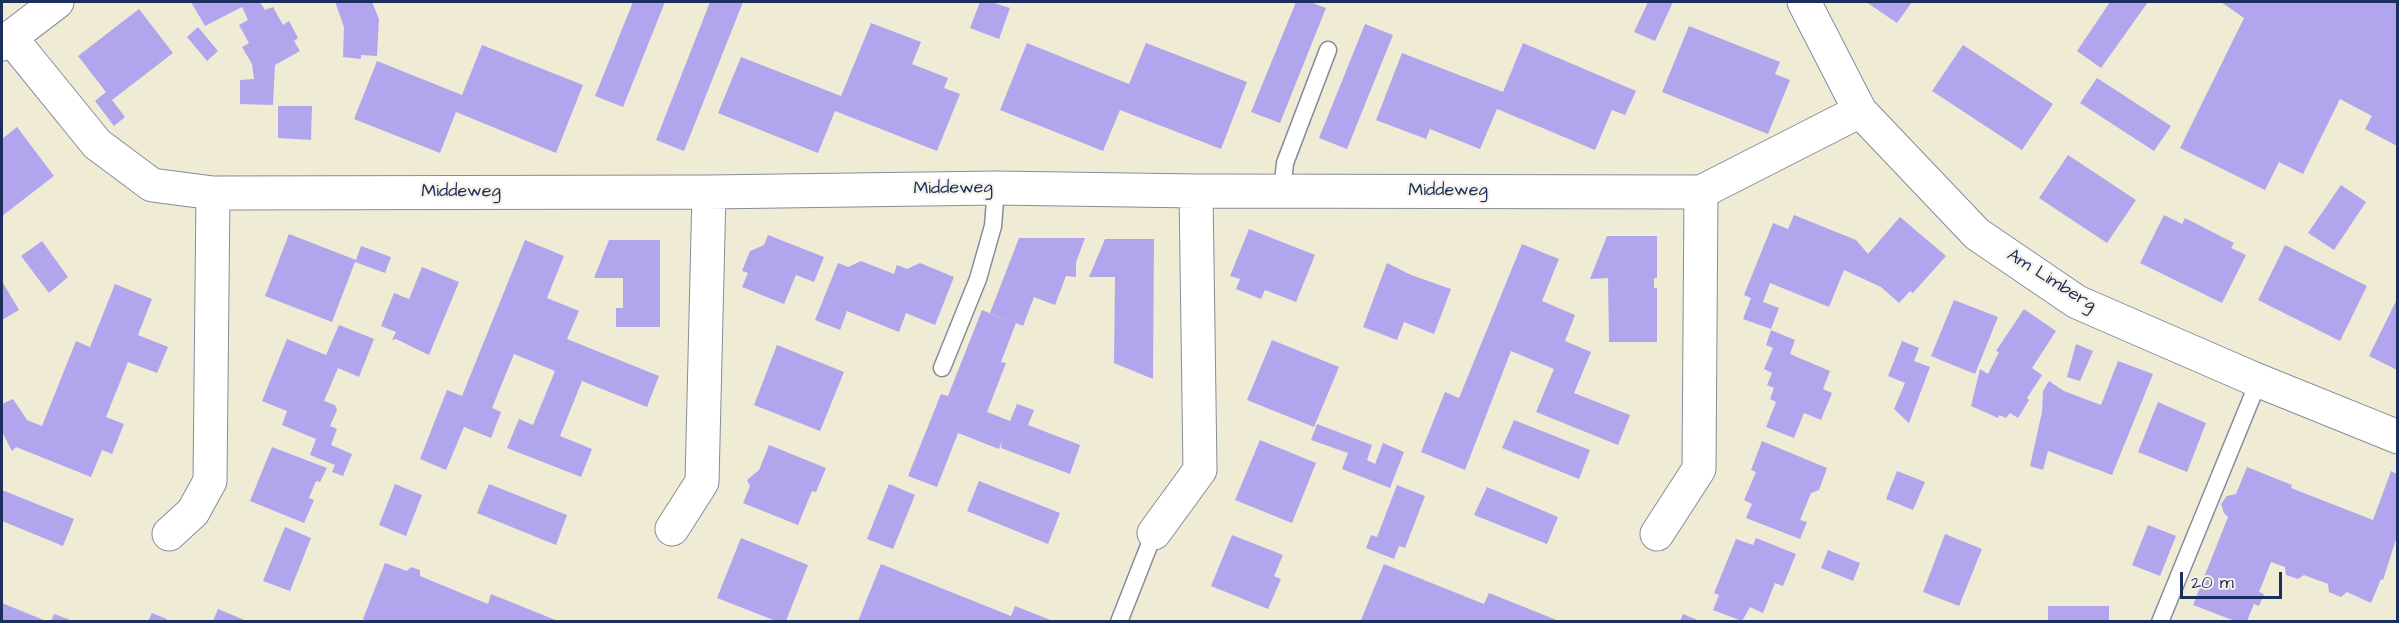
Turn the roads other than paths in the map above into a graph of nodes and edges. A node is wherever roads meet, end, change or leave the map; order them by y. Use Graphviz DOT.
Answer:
graph roads {
  1 [pos="57,2"];
  2 [pos="1804,2"];
  3 [pos="6,40"];
  4 [pos="1328,50"];
  5 [pos="1860,111"];
  6 [pos="996,188"];
  7 [pos="1196,191"];
  8 [pos="1282,191"];
  9 [pos="709,192"];
  10 [pos="1701,192"];
  11 [pos="213,193"];
  12 [pos="942,368"];
  13 [pos="2259,380"];
  14 [pos="2397,437"];
  15 [pos="672,529"];
  16 [pos="1154,533"];
  17 [pos="169,534"];
  18 [pos="1657,534"];
  19 [pos="1119,621"];
  20 [pos="2160,621"];
  1 -- 3 [label="street"];
  2 -- 5 [label="street, Am Limberg"];
  3 -- 11 [label="street, Middeweg"];
  4 -- 8 [label="lane"];
  5 -- 10 [label="street, Middeweg"];
  5 -- 13 [label="street, Am Limberg"];
  6 -- 7 [label="street, Middeweg"];
  6 -- 9 [label="street, Middeweg"];
  6 -- 12 [label="lane"];
  7 -- 8 [label="street, Middeweg"];
  7 -- 16 [label="street"];
  8 -- 10 [label="street, Middeweg"];
  9 -- 11 [label="street, Middeweg"];
  9 -- 15 [label="street"];
  10 -- 18 [label="street"];
  11 -- 17 [label="street"];
  13 -- 14 [label="street, Am Limberg"];
  13 -- 20 [label="lane"];
  16 -- 19 [label="lane"];
}
